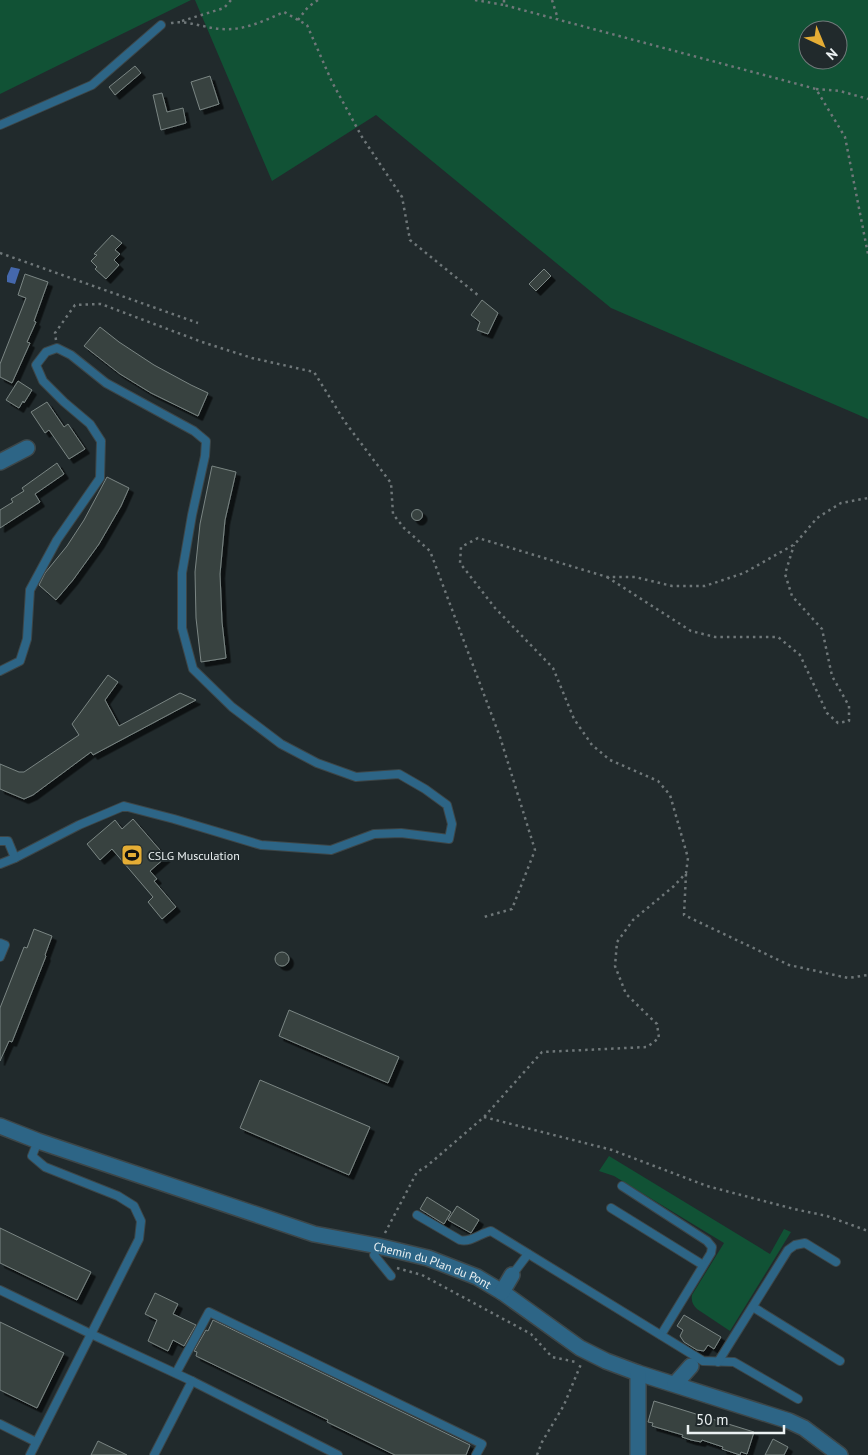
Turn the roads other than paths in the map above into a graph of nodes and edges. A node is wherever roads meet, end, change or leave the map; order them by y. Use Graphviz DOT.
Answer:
graph roads {
  1 [pos="161,25"];
  2 [pos="0,124"];
  3 [pos="27,448"];
  4 [pos="0,462"];
  5 [pos="0,671"];
  6 [pos="0,840"];
  7 [pos="15,858"];
  8 [pos="0,864"];
  9 [pos="0,943"];
  10 [pos="0,957"];
  11 [pos="0,1126"];
  12 [pos="38,1141"];
  13 [pos="622,1186"];
  14 [pos="611,1208"];
  15 [pos="418,1215"];
  16 [pos="378,1246"];
  17 [pos="528,1254"];
  18 [pos="836,1262"];
  19 [pos="703,1265"];
  20 [pos="512,1275"];
  21 [pos="391,1276"];
  22 [pos="0,1290"];
  23 [pos="502,1292"];
  24 [pos="753,1307"];
  25 [pos="91,1334"];
  26 [pos="661,1335"];
  27 [pos="840,1361"];
  28 [pos="695,1362"];
  29 [pos="718,1362"];
  30 [pos="638,1373"];
  31 [pos="176,1374"];
  32 [pos="192,1381"];
  33 [pos="675,1384"];
  34 [pos="798,1399"];
  35 [pos="0,1424"];
  36 [pos="36,1442"];
  37 [pos="30,1455"];
  38 [pos="154,1455"];
  39 [pos="338,1455"];
  40 [pos="476,1455"];
  41 [pos="638,1455"];
  42 [pos="840,1455"];
  1 -- 2 [label="lane"];
  3 -- 4 [label="street"];
  5 -- 7 [label="lane"];
  6 -- 7 [label="lane"];
  7 -- 8 [label="lane"];
  9 -- 10 [label="lane"];
  11 -- 12 [label="street, Chemin du Plan du Pont"];
  12 -- 16 [label="street, Chemin du Plan du Pont"];
  12 -- 25 [label="lane"];
  13 -- 19 [label="lane"];
  14 -- 19 [label="lane"];
  15 -- 17 [label="lane"];
  16 -- 21 [label="lane"];
  16 -- 23 [label="street, Chemin du Plan du Pont"];
  17 -- 20 [label="lane"];
  17 -- 26 [label="lane"];
  18 -- 24 [label="lane"];
  19 -- 26 [label="lane"];
  20 -- 23 [label="street"];
  22 -- 25 [label="lane"];
  23 -- 30 [label="street, Chemin du Plan du Pont"];
  24 -- 27 [label="lane"];
  24 -- 29 [label="lane"];
  25 -- 31 [label="lane"];
  25 -- 36 [label="lane"];
  26 -- 28 [label="lane"];
  28 -- 29 [label="lane"];
  28 -- 33 [label="street"];
  29 -- 34 [label="lane"];
  30 -- 33 [label="street, Chemin du Plan du Pont"];
  30 -- 41 [label="street"];
  31 -- 32 [label="lane"];
  31 -- 40 [label="lane"];
  32 -- 38 [label="lane"];
  32 -- 39 [label="lane"];
  33 -- 42 [label="street, Chemin du Plan du Pont"];
  35 -- 36 [label="lane"];
  36 -- 37 [label="lane"];
}
